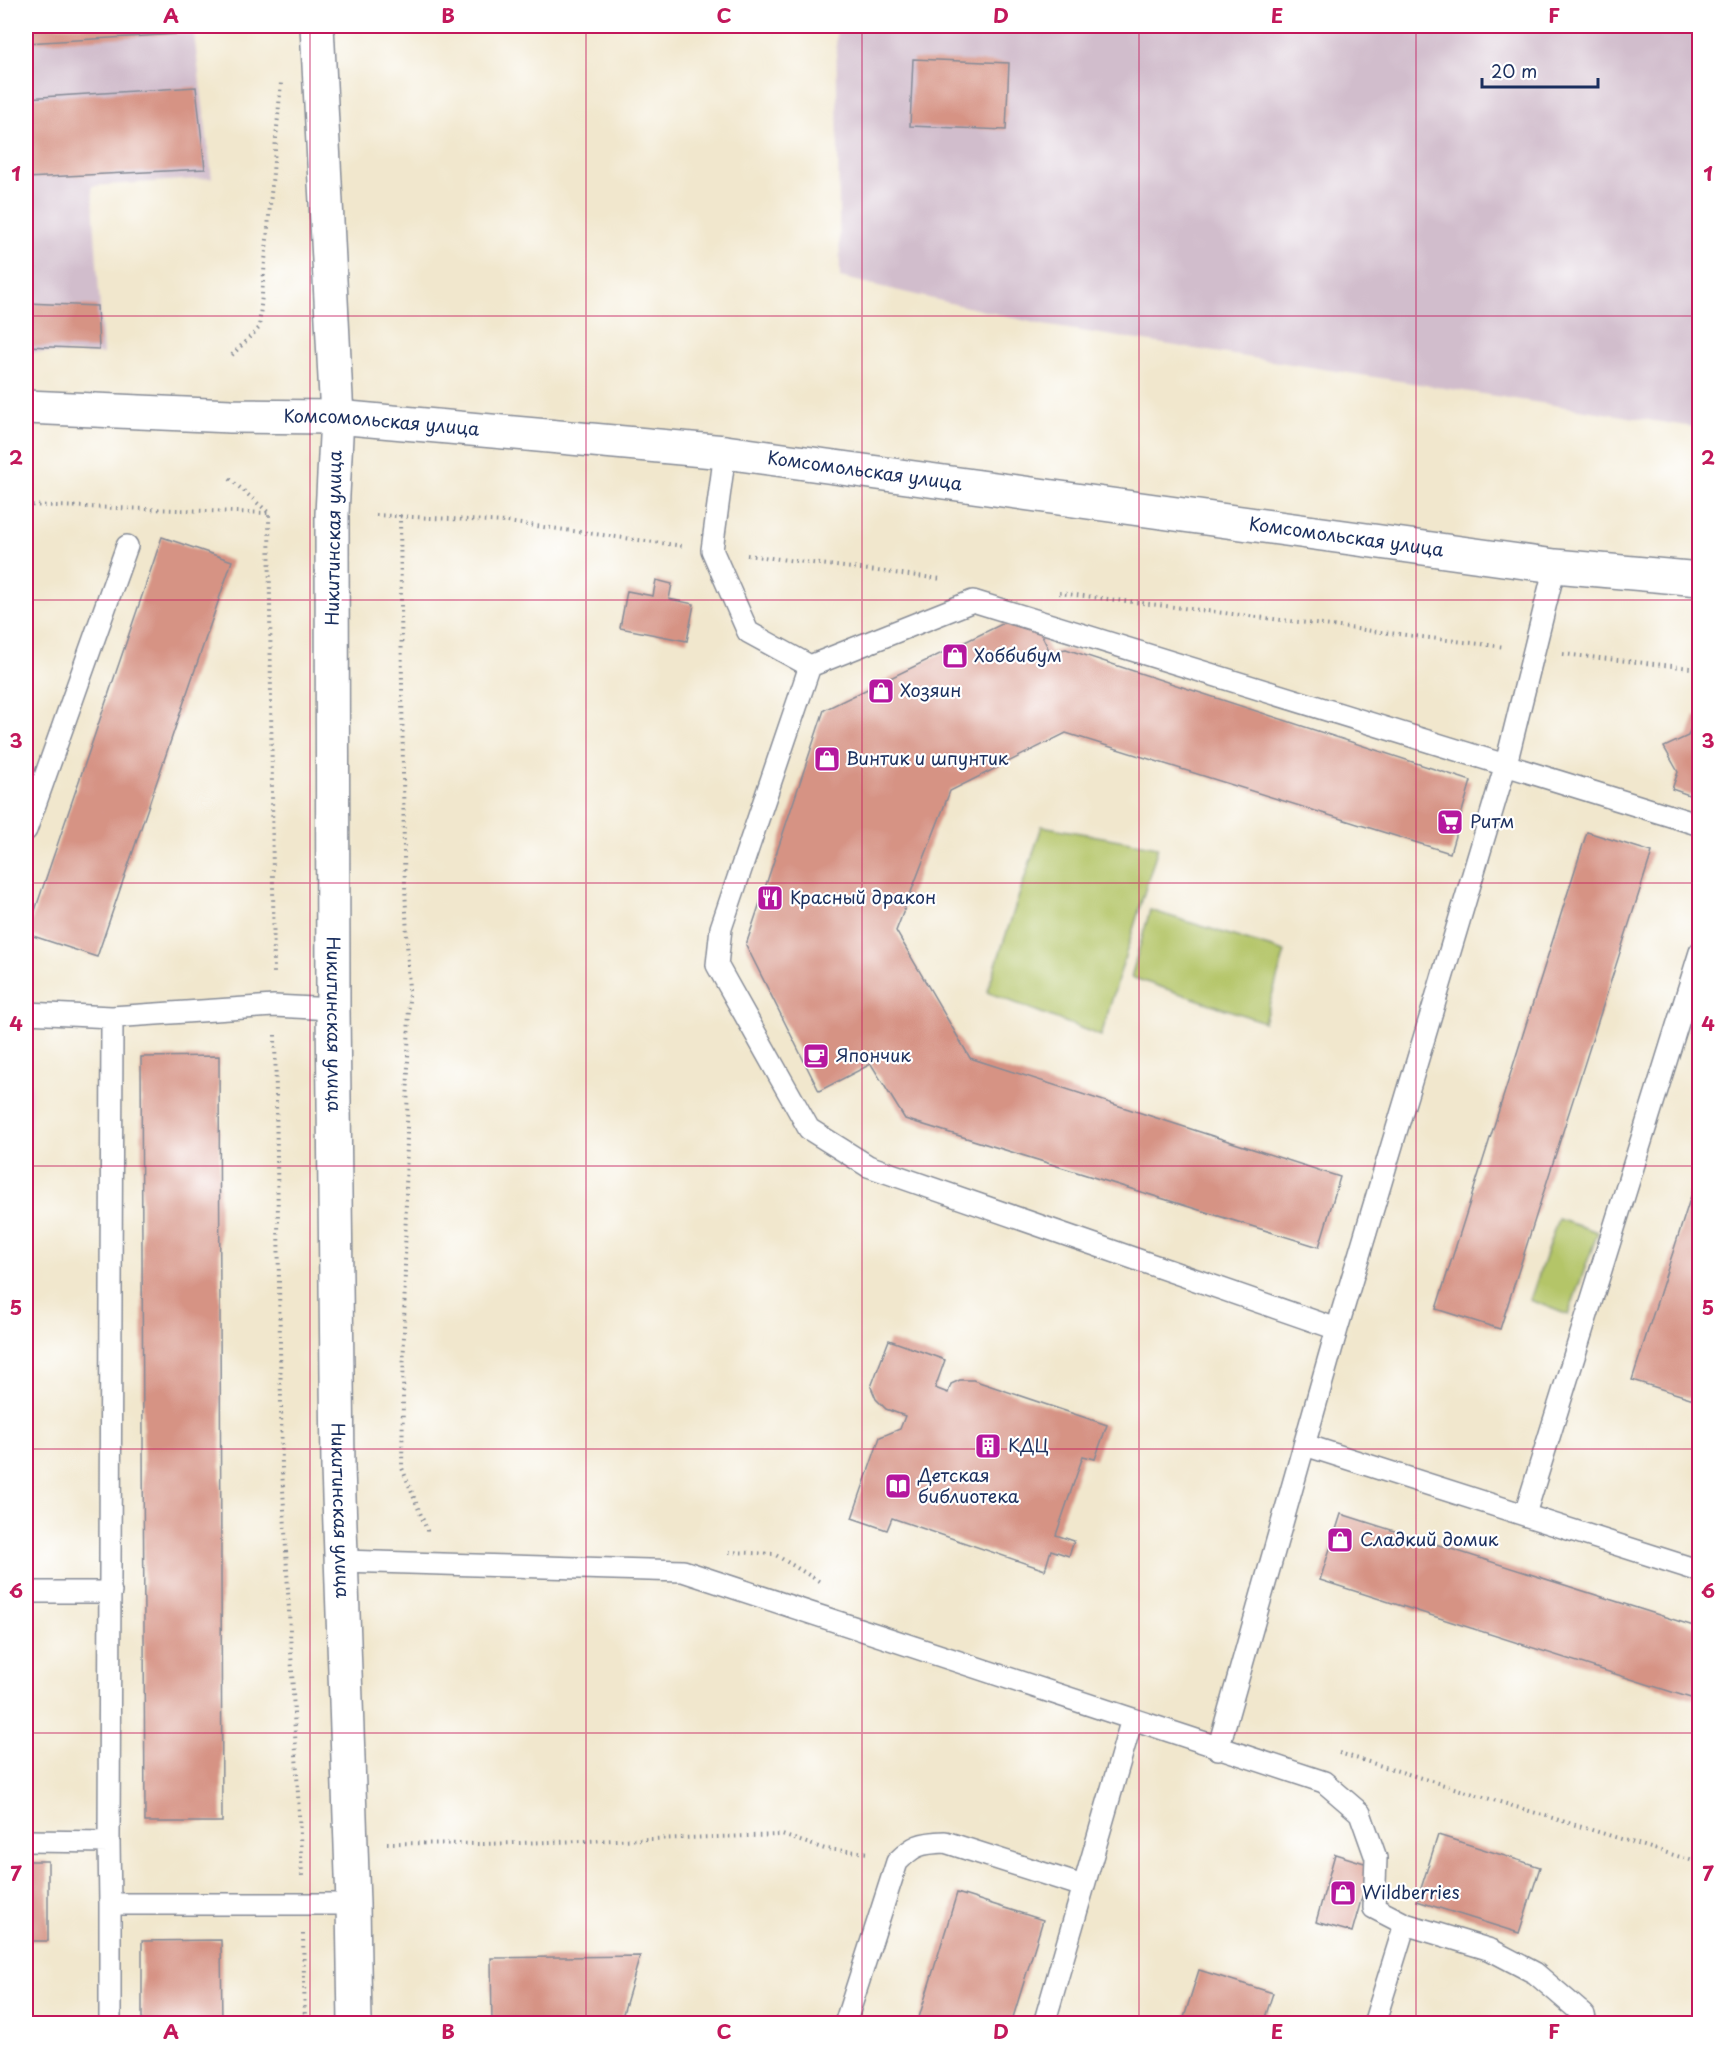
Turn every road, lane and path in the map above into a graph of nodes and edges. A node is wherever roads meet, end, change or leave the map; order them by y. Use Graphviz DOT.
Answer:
graph roads {
  1 [pos="317,26"];
  2 [pos="282,73"];
  3 [pos="232,356"];
  4 [pos="26,407"];
  5 [pos="337,417"];
  6 [pos="725,452"];
  7 [pos="230,478"];
  8 [pos="26,505"];
  9 [pos="269,513"];
  10 [pos="400,515"];
  11 [pos="127,546"];
  12 [pos="1555,566"];
  13 [pos="1700,579"];
  14 [pos="810,666"];
  15 [pos="1506,765"];
  16 [pos="1700,825"];
  17 [pos="26,830"];
  18 [pos="1700,952"];
  19 [pos="274,1006"];
  20 [pos="333,1009"];
  21 [pos="26,1013"];
  22 [pos="112,1017"];
  23 [pos="1337,1329"];
  24 [pos="1305,1445"];
  25 [pos="402,1468"];
  26 [pos="1525,1514"];
  27 [pos="342,1561"];
  28 [pos="1700,1571"];
  29 [pos="26,1592"];
  30 [pos="111,1592"];
  31 [pos="1132,1719"];
  32 [pos="1218,1749"];
  33 [pos="26,1841"];
  34 [pos="109,1842"];
  35 [pos="351,1844"];
  36 [pos="899,1859"];
  37 [pos="1083,1886"];
  38 [pos="110,1904"];
  39 [pos="303,1904"];
  40 [pos="353,1904"];
  41 [pos="1406,1923"];
  42 [pos="110,2024"];
  43 [pos="305,2024"];
  44 [pos="355,2024"];
  45 [pos="845,2024"];
  46 [pos="1044,2024"];
  47 [pos="1374,2024"];
  48 [pos="1586,2024"];
  1 -- 5 [label="street, Никитинская улица"];
  2 -- 3 [label="path"];
  4 -- 5 [label="street, Комсомольская улица"];
  5 -- 6 [label="street, Комсомольская улица"];
  5 -- 20 [label="street, Никитинская улица"];
  6 -- 12 [label="street, Комсомольская улица"];
  6 -- 14 [label="lane"];
  7 -- 9 [label="path"];
  8 -- 9 [label="path"];
  9 -- 19 [label="path"];
  10 -- 25 [label="path"];
  11 -- 17 [label="lane"];
  12 -- 13 [label="street, Комсомольская улица"];
  12 -- 15 [label="lane"];
  14 -- 15 [label="lane"];
  14 -- 23 [label="lane"];
  15 -- 16 [label="lane"];
  15 -- 23 [label="lane"];
  18 -- 26 [label="lane"];
  19 -- 20 [label="lane"];
  19 -- 22 [label="lane"];
  19 -- 39 [label="path"];
  20 -- 27 [label="street, Никитинская улица"];
  21 -- 22 [label="lane"];
  22 -- 30 [label="lane"];
  23 -- 24 [label="lane"];
  24 -- 26 [label="lane"];
  24 -- 32 [label="lane"];
  26 -- 28 [label="lane"];
  27 -- 31 [label="lane"];
  27 -- 35 [label="street, Никитинская улица"];
  29 -- 30 [label="lane"];
  30 -- 34 [label="lane"];
  31 -- 32 [label="lane"];
  31 -- 37 [label="lane"];
  32 -- 41 [label="lane"];
  33 -- 34 [label="lane"];
  34 -- 38 [label="lane"];
  35 -- 36 [label="path"];
  35 -- 40 [label="street, Никитинская улица"];
  36 -- 37 [label="lane"];
  36 -- 45 [label="lane"];
  37 -- 46 [label="lane"];
  38 -- 39 [label="lane"];
  38 -- 42 [label="lane"];
  39 -- 40 [label="lane"];
  39 -- 43 [label="path"];
  40 -- 44 [label="street, Никитинская улица"];
  41 -- 47 [label="lane"];
  41 -- 48 [label="lane"];
}
